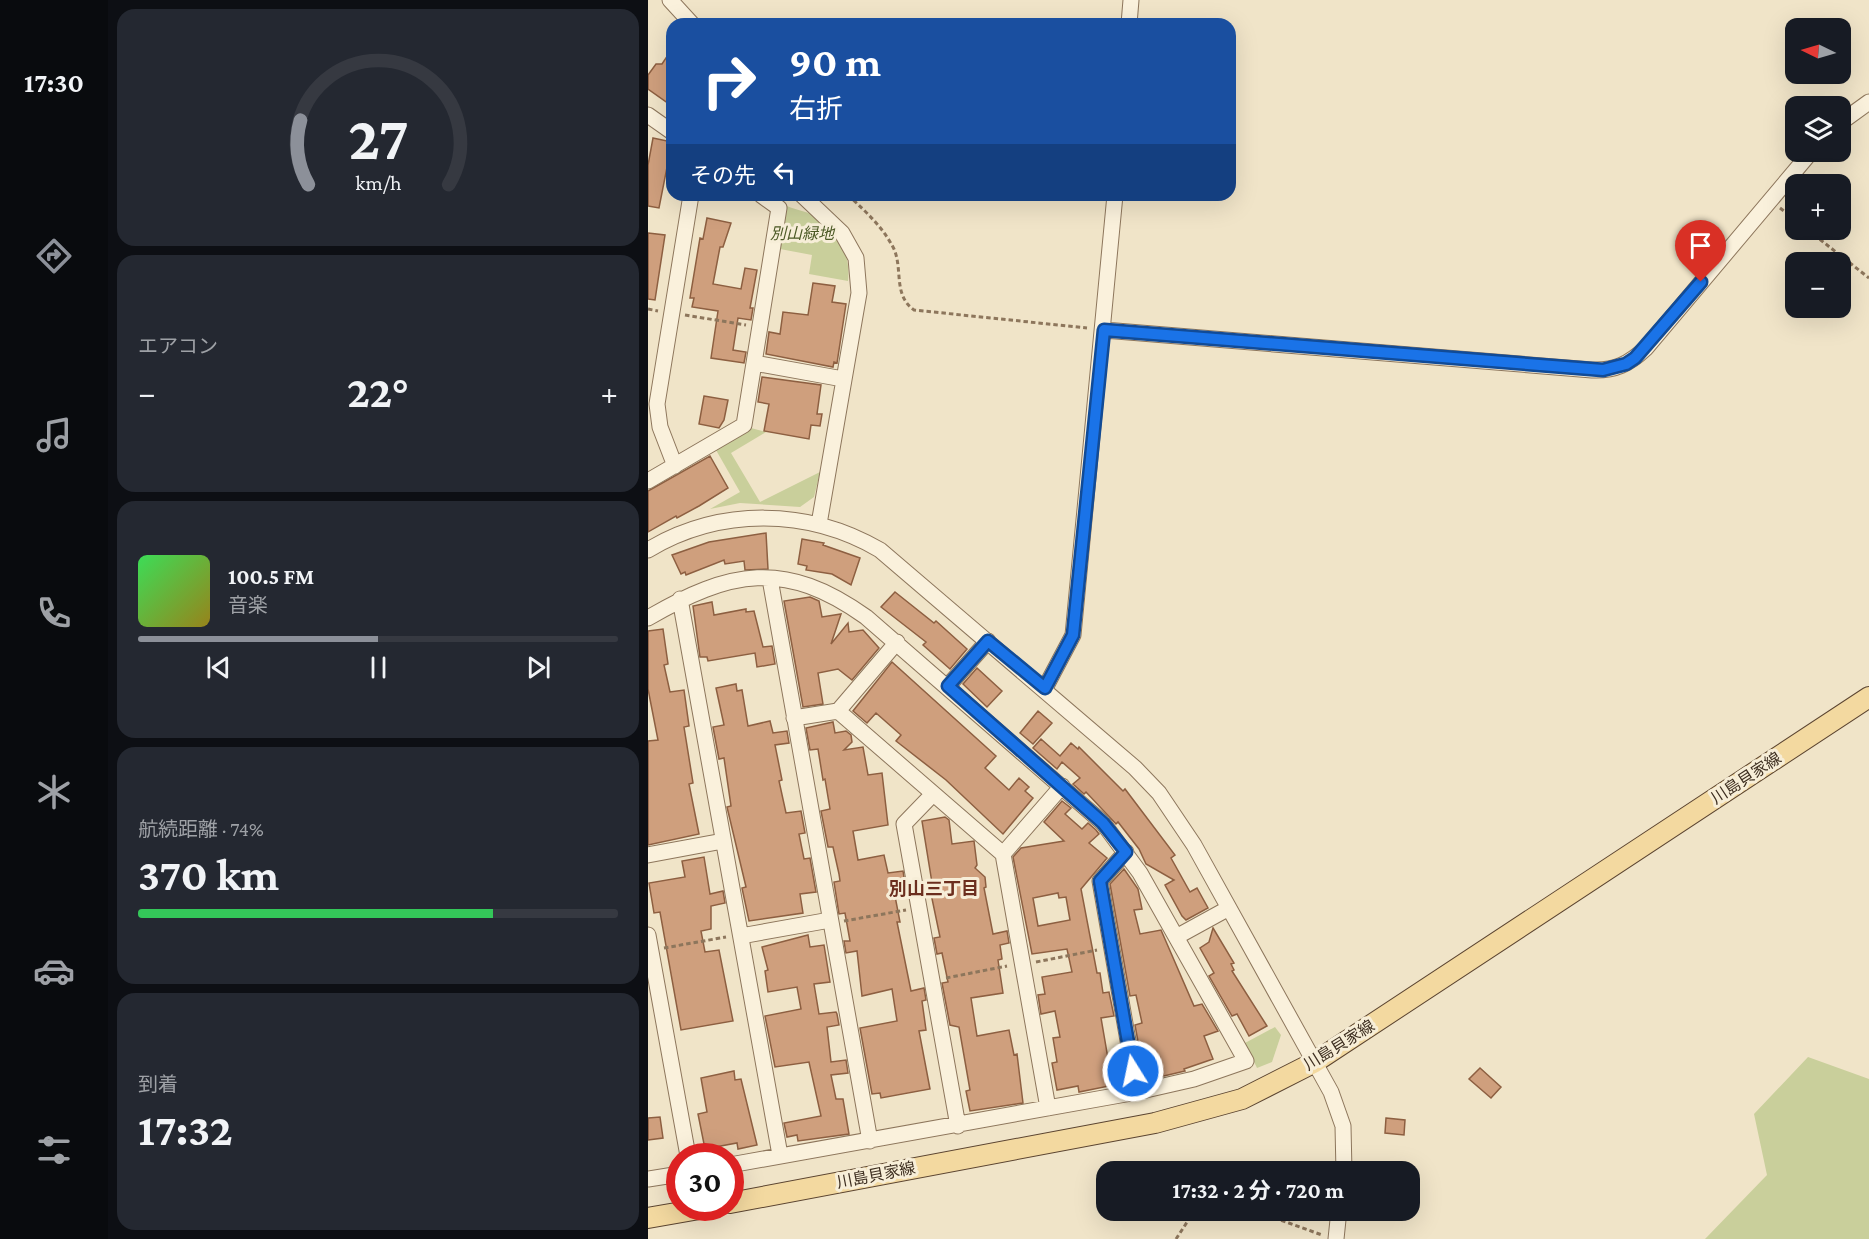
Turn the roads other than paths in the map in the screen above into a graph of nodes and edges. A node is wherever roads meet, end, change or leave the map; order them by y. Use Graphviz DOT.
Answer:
graph roads {
  1 [pos="670,0"];
  2 [pos="1131,0"];
  3 [pos="686,18"];
  4 [pos="1130,18"];
  5 [pos="1869,102"];
  6 [pos="648,115"];
  7 [pos="1851,115"];
  8 [pos="666,128"];
  9 [pos="1803,162"];
  10 [pos="690,201"];
  11 [pos="769,201"];
  12 [pos="808,201"];
  13 [pos="1115,201"];
  14 [pos="1104,330"];
  15 [pos="754,363"];
  16 [pos="843,378"];
  17 [pos="675,466"];
  18 [pos="648,482"];
  19 [pos="819,524"];
  20 [pos="648,550"];
  21 [pos="770,579"];
  22 [pos="680,599"];
  23 [pos="648,618"];
  24 [pos="988,641"];
  25 [pos="897,642"];
  26 [pos="948,686"];
  27 [pos="1045,688"];
  28 [pos="1869,697"];
  29 [pos="838,711"];
  30 [pos="794,718"];
  31 [pos="1062,786"];
  32 [pos="933,794"];
  33 [pos="723,841"];
  34 [pos="1126,852"];
  35 [pos="1003,854"];
  36 [pos="648,855"];
  37 [pos="1229,908"];
  38 [pos="830,922"];
  39 [pos="740,935"];
  40 [pos="1178,936"];
  41 [pos="650,951"];
  42 [pos="1315,1062"];
  43 [pos="1137,1092"];
  44 [pos="1048,1108"];
  45 [pos="958,1126"];
  46 [pos="870,1141"];
  47 [pos="686,1143"];
  48 [pos="780,1155"];
  49 [pos="1344,1161"];
  50 [pos="744,1162"];
  51 [pos="666,1176"];
  52 [pos="648,1179"];
  53 [pos="744,1200"];
  54 [pos="666,1215"];
  55 [pos="648,1218"];
  56 [pos="1337,1221"];
  57 [pos="1334,1239"];
  1 -- 3 [label="street"];
  2 -- 4 [label="street"];
  5 -- 7 [label="street"];
  6 -- 8 [label="street"];
  9 -- 14 [label="street"];
  10 -- 17 [label="street"];
  11 -- 15 [label="street"];
  12 -- 16 [label="street"];
  13 -- 14 [label="street"];
  14 -- 27 [label="street"];
  15 -- 16 [label="street"];
  15 -- 17 [label="street"];
  16 -- 19 [label="street"];
  17 -- 18 [label="street"];
  19 -- 20 [label="street"];
  19 -- 24 [label="street"];
  21 -- 22 [label="street"];
  21 -- 25 [label="street"];
  21 -- 30 [label="street"];
  22 -- 23 [label="street"];
  22 -- 33 [label="street"];
  24 -- 26 [label="street"];
  24 -- 27 [label="street"];
  25 -- 26 [label="street"];
  25 -- 29 [label="street"];
  26 -- 31 [label="street"];
  27 -- 37 [label="street"];
  28 -- 42 [label="main road, 川島貝家線"];
  29 -- 30 [label="street"];
  29 -- 32 [label="street"];
  30 -- 38 [label="street"];
  31 -- 34 [label="street"];
  31 -- 35 [label="street"];
  32 -- 35 [label="street"];
  32 -- 45 [label="street"];
  33 -- 36 [label="street"];
  33 -- 39 [label="street"];
  34 -- 40 [label="street"];
  34 -- 43 [label="street"];
  35 -- 44 [label="street"];
  37 -- 40 [label="street"];
  37 -- 42 [label="street"];
  38 -- 39 [label="street"];
  38 -- 46 [label="street"];
  39 -- 48 [label="street"];
  40 -- 43 [label="street"];
  41 -- 47 [label="street"];
  42 -- 49 [label="street"];
  42 -- 53 [label="main road, 川島貝家線"];
  43 -- 44 [label="street"];
  44 -- 45 [label="street"];
  45 -- 46 [label="street"];
  46 -- 48 [label="street"];
  48 -- 50 [label="street"];
  51 -- 52 [label="street"];
  54 -- 55 [label="main road"];
  56 -- 57 [label="street"];
}
